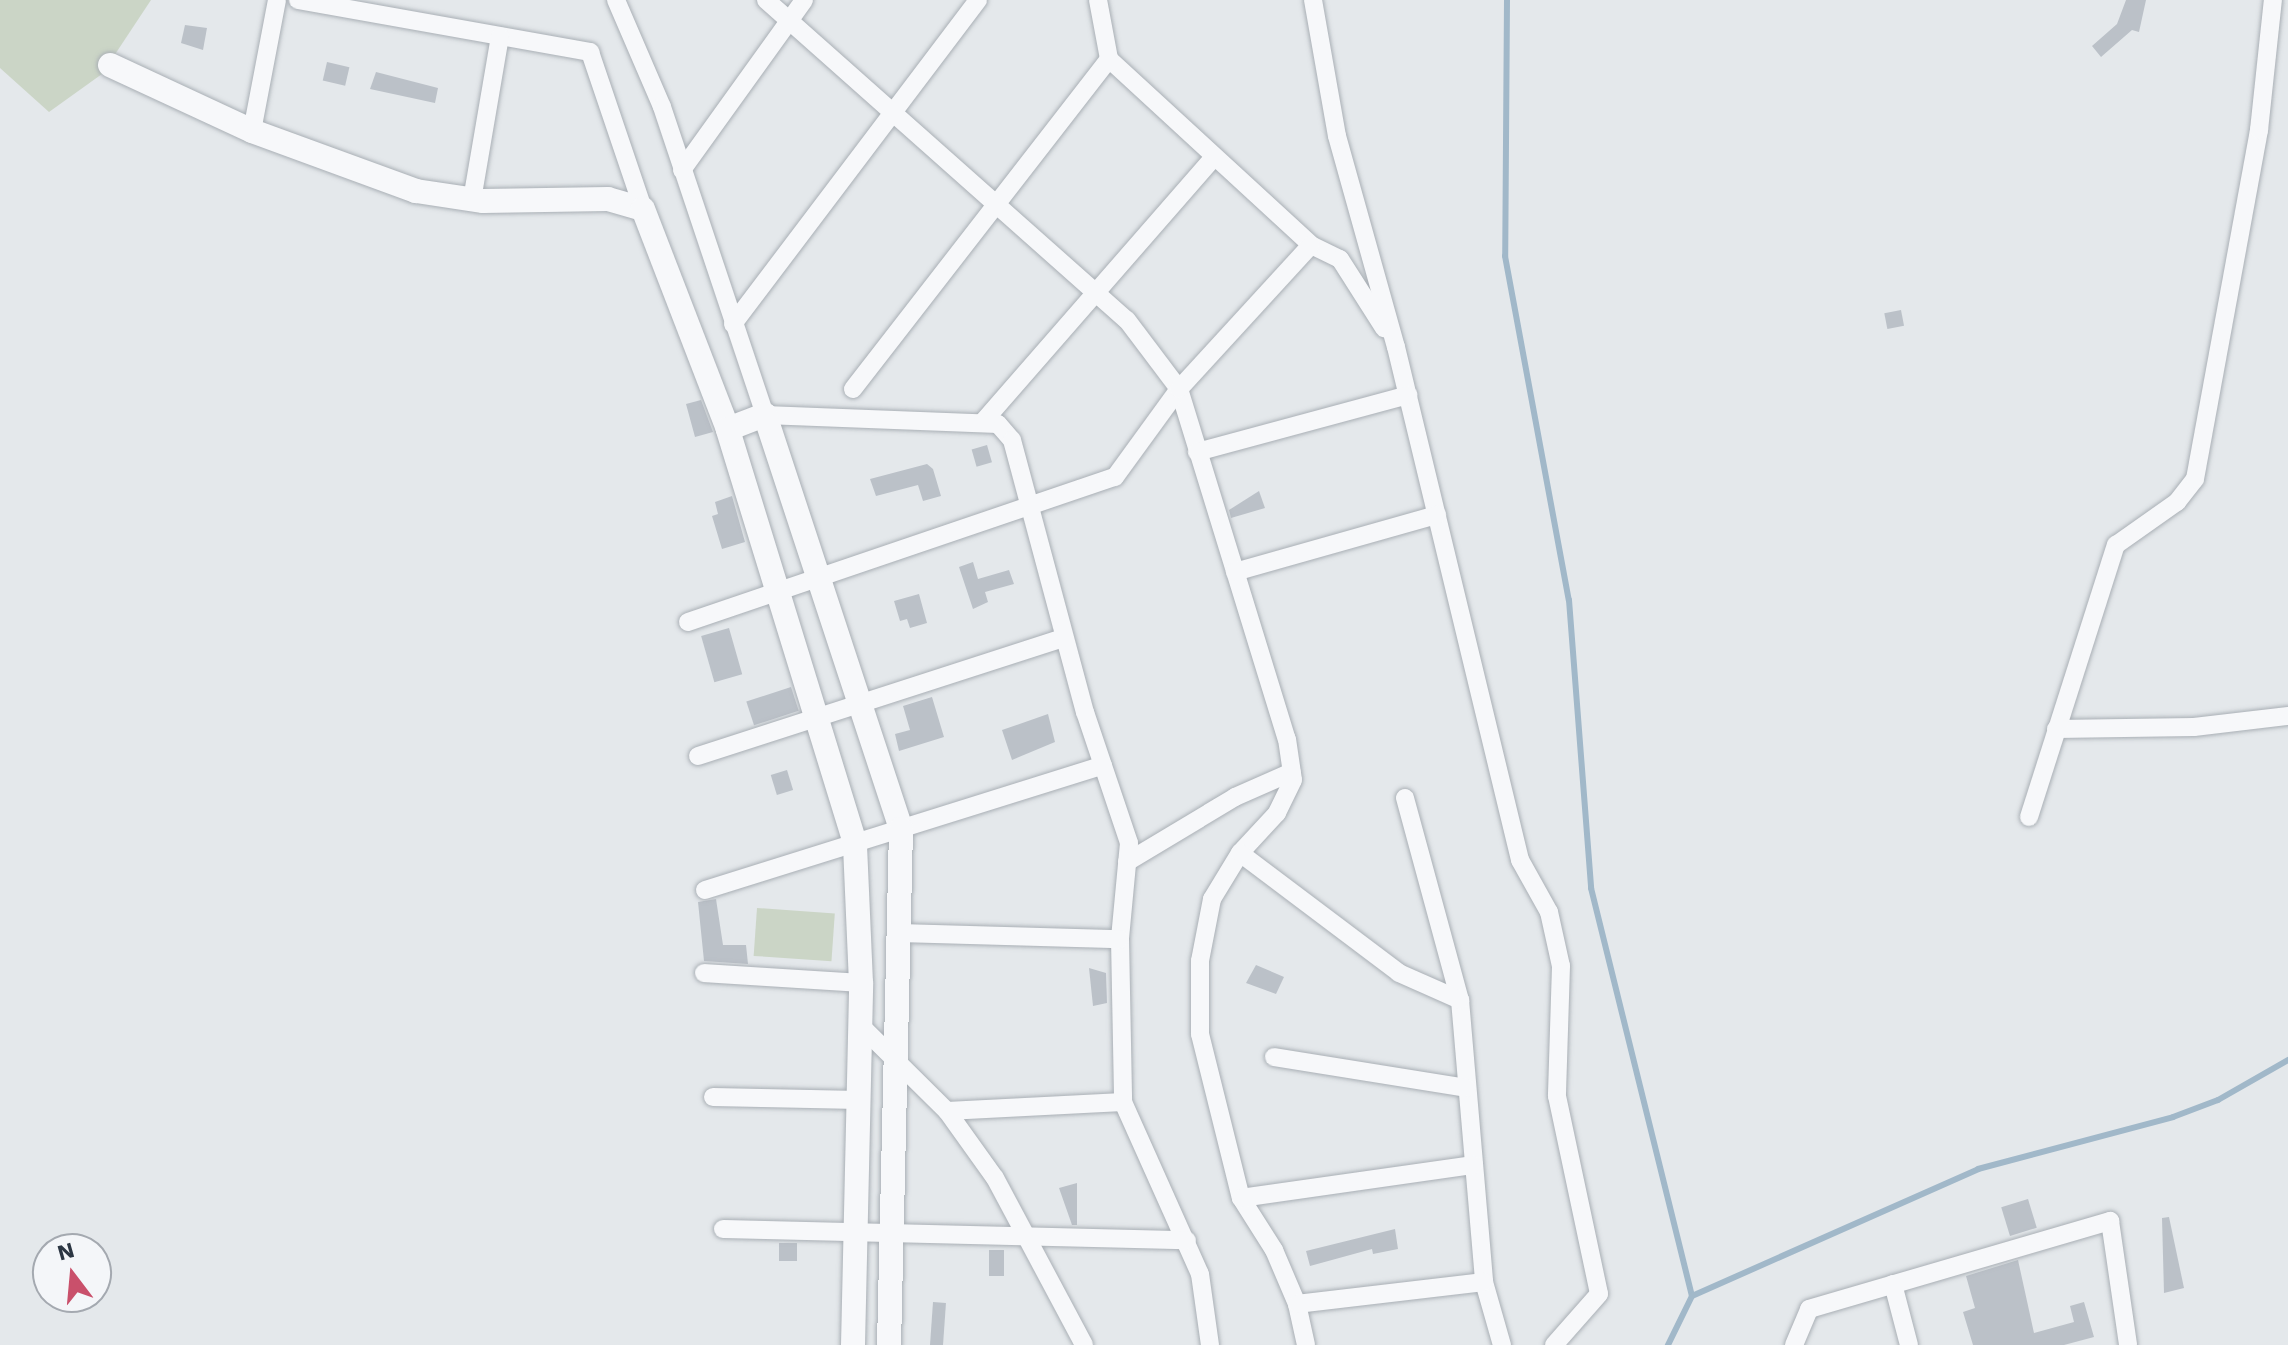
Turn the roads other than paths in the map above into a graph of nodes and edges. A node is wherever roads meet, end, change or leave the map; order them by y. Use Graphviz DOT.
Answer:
graph roads {
  1 [pos="277,0"];
  2 [pos="298,0"];
  3 [pos="616,0"];
  4 [pos="766,0"];
  5 [pos="804,0"];
  6 [pos="978,0"];
  7 [pos="1098,0"];
  8 [pos="1313,0"];
  9 [pos="2273,0"];
  10 [pos="791,18"];
  11 [pos="500,36"];
  12 [pos="1109,59"];
  13 [pos="110,65"];
  14 [pos="894,111"];
  15 [pos="252,131"];
  16 [pos="1214,157"];
  17 [pos="682,170"];
  18 [pos="472,200"];
  19 [pos="998,203"];
  20 [pos="643,209"];
  21 [pos="1311,245"];
  22 [pos="1097,292"];
  23 [pos="733,324"];
  24 [pos="1396,347"];
  25 [pos="853,389"];
  26 [pos="1179,389"];
  27 [pos="1408,395"];
  28 [pos="765,415"];
  29 [pos="982,423"];
  30 [pos="728,429"];
  31 [pos="1197,452"];
  32 [pos="1031,506"];
  33 [pos="1437,515"];
  34 [pos="1235,572"];
  35 [pos="819,579"];
  36 [pos="778,592"];
  37 [pos="688,622"];
  38 [pos="1064,638"];
  39 [pos="863,703"];
  40 [pos="2288,716"];
  41 [pos="816,718"];
  42 [pos="2056,729"];
  43 [pos="698,756"];
  44 [pos="1103,765"];
  45 [pos="1292,772"];
  46 [pos="1405,798"];
  47 [pos="2029,817"];
  48 [pos="901,829"];
  49 [pos="855,843"];
  50 [pos="1240,853"];
  51 [pos="1127,862"];
  52 [pos="705,890"];
  53 [pos="899,933"];
  54 [pos="1120,939"];
  55 [pos="704,973"];
  56 [pos="861,983"];
  57 [pos="1460,1000"];
  58 [pos="860,1025"];
  59 [pos="1274,1057"];
  60 [pos="896,1059"];
  61 [pos="1467,1088"];
  62 [pos="713,1097"];
  63 [pos="859,1100"];
  64 [pos="1123,1102"];
  65 [pos="947,1111"];
  66 [pos="1474,1165"];
  67 [pos="1241,1198"];
  68 [pos="723,1229"];
  69 [pos="855,1232"];
  70 [pos="892,1233"];
  71 [pos="1026,1236"];
  72 [pos="1187,1240"];
  73 [pos="1484,1282"];
  74 [pos="1893,1284"];
  75 [pos="1297,1304"];
  76 [pos="853,1345"];
  77 [pos="889,1345"];
  78 [pos="1084,1345"];
  79 [pos="1210,1345"];
  80 [pos="1306,1345"];
  81 [pos="1502,1345"];
  82 [pos="1554,1345"];
  83 [pos="1794,1345"];
  84 [pos="1909,1345"];
  85 [pos="2128,1345"];
  1 -- 15 [label="street"];
  2 -- 11 [label="street"];
  3 -- 17 [label="street"];
  4 -- 10 [label="street"];
  5 -- 10 [label="street"];
  6 -- 14 [label="street"];
  7 -- 12 [label="street"];
  8 -- 24 [label="street"];
  9 -- 42 [label="street"];
  10 -- 14 [label="street"];
  10 -- 17 [label="street"];
  11 -- 18 [label="street"];
  11 -- 20 [label="street"];
  12 -- 16 [label="street"];
  12 -- 19 [label="street"];
  13 -- 15 [label="street"];
  14 -- 19 [label="street"];
  14 -- 23 [label="street"];
  15 -- 18 [label="street"];
  16 -- 21 [label="street"];
  16 -- 22 [label="street"];
  17 -- 23 [label="street"];
  18 -- 20 [label="street"];
  19 -- 22 [label="street"];
  19 -- 25 [label="street"];
  20 -- 30 [label="street"];
  21 -- 24 [label="street"];
  21 -- 26 [label="street"];
  22 -- 26 [label="street"];
  22 -- 29 [label="street"];
  23 -- 28 [label="street"];
  24 -- 27 [label="street"];
  26 -- 31 [label="street"];
  26 -- 32 [label="street"];
  27 -- 31 [label="street"];
  27 -- 33 [label="street"];
  28 -- 29 [label="street"];
  28 -- 30 [label="street"];
  28 -- 35 [label="street"];
  29 -- 32 [label="street"];
  30 -- 36 [label="street"];
  31 -- 34 [label="street"];
  32 -- 35 [label="street"];
  32 -- 38 [label="street"];
  33 -- 34 [label="street"];
  33 -- 82 [label="street"];
  34 -- 45 [label="street"];
  35 -- 36 [label="street"];
  35 -- 39 [label="street"];
  36 -- 37 [label="street"];
  36 -- 41 [label="street"];
  38 -- 39 [label="street"];
  38 -- 44 [label="street"];
  39 -- 41 [label="street"];
  39 -- 48 [label="street"];
  40 -- 42 [label="street"];
  41 -- 43 [label="street"];
  41 -- 49 [label="street"];
  42 -- 47 [label="street"];
  44 -- 48 [label="street"];
  44 -- 51 [label="street"];
  45 -- 50 [label="street"];
  45 -- 51 [label="street"];
  46 -- 57 [label="street"];
  48 -- 49 [label="street"];
  48 -- 53 [label="street"];
  49 -- 52 [label="street"];
  49 -- 56 [label="street"];
  50 -- 57 [label="street"];
  50 -- 67 [label="street"];
  51 -- 54 [label="street"];
  53 -- 54 [label="street"];
  53 -- 60 [label="street"];
  54 -- 64 [label="street"];
  55 -- 56 [label="street"];
  56 -- 58 [label="street"];
  57 -- 61 [label="street"];
  58 -- 60 [label="street"];
  58 -- 63 [label="street"];
  59 -- 61 [label="street"];
  60 -- 65 [label="street"];
  60 -- 70 [label="street"];
  61 -- 66 [label="street"];
  62 -- 63 [label="street"];
  63 -- 69 [label="street"];
  64 -- 65 [label="street"];
  64 -- 72 [label="street"];
  65 -- 71 [label="street"];
  66 -- 67 [label="street"];
  66 -- 73 [label="street"];
  67 -- 75 [label="street"];
  68 -- 69 [label="street"];
  69 -- 70 [label="street"];
  69 -- 76 [label="street"];
  70 -- 71 [label="street"];
  70 -- 77 [label="street"];
  71 -- 72 [label="street"];
  71 -- 78 [label="street"];
  72 -- 79 [label="street"];
  73 -- 75 [label="street"];
  73 -- 81 [label="street"];
  74 -- 83 [label="street"];
  74 -- 84 [label="street"];
  74 -- 85 [label="street"];
  75 -- 80 [label="street"];
}
